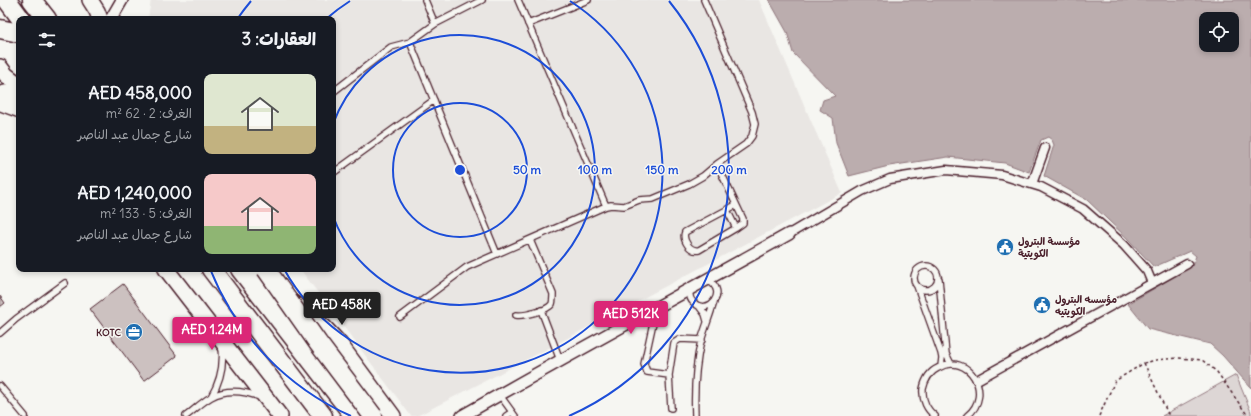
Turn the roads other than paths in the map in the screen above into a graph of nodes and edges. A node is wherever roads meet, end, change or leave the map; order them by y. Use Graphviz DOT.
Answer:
graph roads {
  1 [pos="4,0"];
  2 [pos="7,0"];
  3 [pos="32,0"];
  4 [pos="90,0"];
  5 [pos="122,0"];
  6 [pos="425,0"];
  7 [pos="482,0"];
  8 [pos="518,0"];
  9 [pos="588,0"];
  10 [pos="704,0"];
  11 [pos="0,5"];
  12 [pos="20,16"];
  13 [pos="45,16"];
  14 [pos="99,16"];
  15 [pos="113,16"];
  16 [pos="435,24"];
  17 [pos="528,24"];
  18 [pos="0,29"];
  19 [pos="16,32"];
  20 [pos="410,42"];
  21 [pos="0,67"];
  22 [pos="16,83"];
  23 [pos="336,90"];
  24 [pos="16,91"];
  25 [pos="0,94"];
  26 [pos="434,100"];
  27 [pos="0,101"];
  28 [pos="16,107"];
  29 [pos="1045,148"];
  30 [pos="717,164"];
  31 [pos="336,171"];
  32 [pos="1032,184"];
  33 [pos="736,205"];
  34 [pos="606,206"];
  35 [pos="727,210"];
  36 [pos="736,228"];
  37 [pos="789,234"];
  38 [pos="530,240"];
  39 [pos="497,254"];
  40 [pos="1187,264"];
  41 [pos="168,272"];
  42 [pos="200,272"];
  43 [pos="214,272"];
  44 [pos="242,272"];
  45 [pos="256,272"];
  46 [pos="268,272"];
  47 [pos="939,279"];
  48 [pos="708,280"];
  49 [pos="65,283"];
  50 [pos="1152,283"];
  51 [pos="917,286"];
  52 [pos="690,290"];
  53 [pos="673,300"];
  54 [pos="714,302"];
  55 [pos="696,305"];
  56 [pos="656,309"];
  57 [pos="541,310"];
  58 [pos="516,315"];
  59 [pos="400,318"];
  60 [pos="707,322"];
  61 [pos="0,334"];
  62 [pos="220,339"];
  63 [pos="702,340"];
  64 [pos="270,346"];
  65 [pos="560,360"];
  66 [pos="951,364"];
  67 [pos="941,366"];
  68 [pos="669,375"];
  69 [pos="977,380"];
  70 [pos="0,386"];
  71 [pos="499,394"];
  72 [pos="210,397"];
  73 [pos="269,402"];
  74 [pos="670,408"];
  75 [pos="513,414"];
  76 [pos="970,415"];
  77 [pos="25,416"];
  78 [pos="186,416"];
  79 [pos="280,416"];
  80 [pos="323,416"];
  81 [pos="354,416"];
  82 [pos="373,416"];
  83 [pos="393,416"];
  84 [pos="462,416"];
  85 [pos="506,416"];
  86 [pos="695,416"];
  87 [pos="935,416"];
  1 -- 11 [label="main road"];
  2 -- 12 [label="highway"];
  3 -- 13 [label="highway"];
  4 -- 14 [label="main road"];
  5 -- 15 [label="street"];
  6 -- 16 [label="lane"];
  7 -- 16 [label="lane"];
  8 -- 17 [label="lane"];
  9 -- 17 [label="lane"];
  10 -- 30 [label="lane"];
  16 -- 20 [label="lane"];
  17 -- 34 [label="lane"];
  18 -- 19 [label="highway"];
  20 -- 23 [label="lane"];
  20 -- 26 [label="lane"];
  21 -- 22 [label="main road"];
  24 -- 25 [label="main road"];
  26 -- 31 [label="lane"];
  26 -- 39 [label="lane"];
  27 -- 28 [label="highway"];
  29 -- 32 [label="street"];
  30 -- 33 [label="lane"];
  30 -- 34 [label="lane"];
  32 -- 37 [label="street"];
  32 -- 50 [label="street"];
  33 -- 35 [label="lane"];
  33 -- 36 [label="lane"];
  34 -- 38 [label="lane"];
  35 -- 36 [label="lane"];
  35 -- 36 [label="lane"];
  37 -- 48 [label="street"];
  38 -- 39 [label="lane"];
  38 -- 57 [label="lane"];
  39 -- 59 [label="lane"];
  40 -- 50 [label="street"];
  41 -- 62 [label="main road"];
  42 -- 64 [label="highway"];
  43 -- 64 [label="highway"];
  44 -- 81 [label="highway"];
  45 -- 83 [label="main road"];
  46 -- 82 [label="highway, bridge"];
  47 -- 51 [label="lane"];
  47 -- 51 [label="lane"];
  47 -- 66 [label="lane"];
  48 -- 52 [label="street"];
  48 -- 54 [label="lane"];
  49 -- 61 [label="lane"];
  50 -- 69 [label="street"];
  51 -- 67 [label="lane"];
  52 -- 53 [label="street"];
  52 -- 55 [label="lane"];
  53 -- 55 [label="lane"];
  53 -- 56 [label="street"];
  54 -- 55 [label="lane"];
  54 -- 60 [label="lane"];
  55 -- 60 [label="lane"];
  56 -- 65 [label="street"];
  56 -- 68 [label="lane"];
  57 -- 58 [label="lane"];
  57 -- 65 [label="lane"];
  60 -- 63 [label="lane"];
  62 -- 72 [label="lane"];
  62 -- 73 [label="main road"];
  63 -- 68 [label="lane"];
  63 -- 86 [label="lane"];
  64 -- 80 [label="highway"];
  65 -- 71 [label="street"];
  66 -- 67 [label="lane"];
  66 -- 69 [label="lane"];
  67 -- 87 [label="lane"];
  68 -- 74 [label="lane"];
  69 -- 76 [label="lane"];
  70 -- 77 [label="lane"];
  71 -- 75 [label="lane"];
  71 -- 84 [label="street"];
  72 -- 73 [label="lane"];
  72 -- 78 [label="lane"];
  73 -- 79 [label="main road"];
  75 -- 85 [label="lane"];
}
